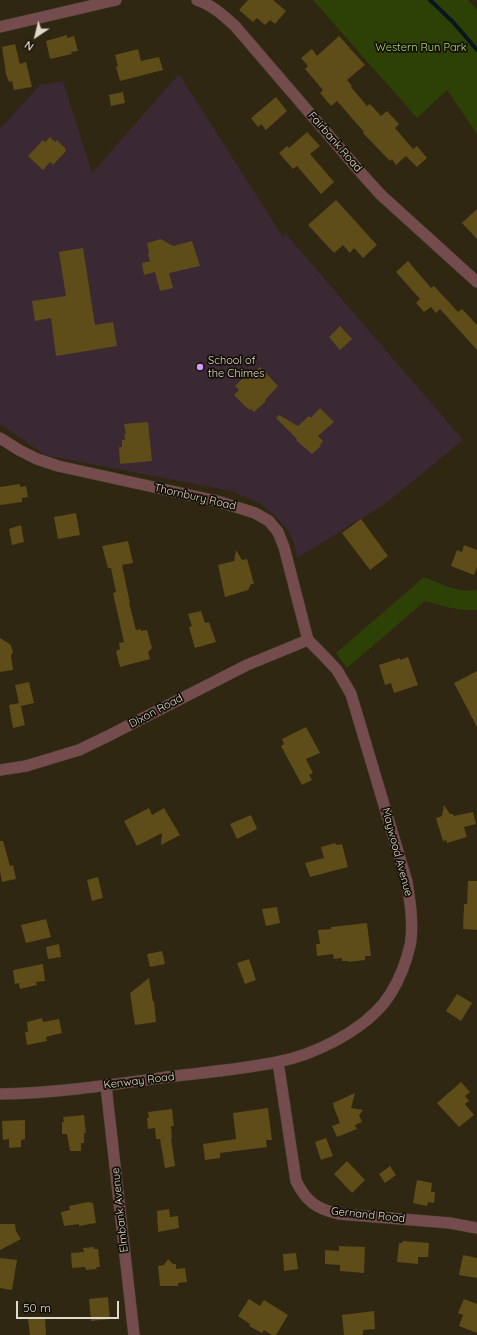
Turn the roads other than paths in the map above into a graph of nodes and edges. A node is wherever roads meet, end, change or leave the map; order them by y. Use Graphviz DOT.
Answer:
graph roads {
  1 [pos="116,0"];
  2 [pos="197,0"];
  3 [pos="0,27"];
  4 [pos="477,282"];
  5 [pos="0,438"];
  6 [pos="308,640"];
  7 [pos="0,770"];
  8 [pos="278,1062"];
  9 [pos="106,1086"];
  10 [pos="0,1094"];
  11 [pos="477,1228"];
  12 [pos="134,1335"];
  1 -- 3 [label="street"];
  2 -- 4 [label="street, Fairbank Road"];
  5 -- 6 [label="street, Thornbury Road"];
  6 -- 7 [label="street, Dixon Road"];
  6 -- 8 [label="street, Maywood Avenue"];
  8 -- 9 [label="street, Kenway Road"];
  8 -- 11 [label="street, Gernand Road"];
  9 -- 10 [label="street, Kenway Road"];
  9 -- 12 [label="street, Elmbank Avenue"];
}
